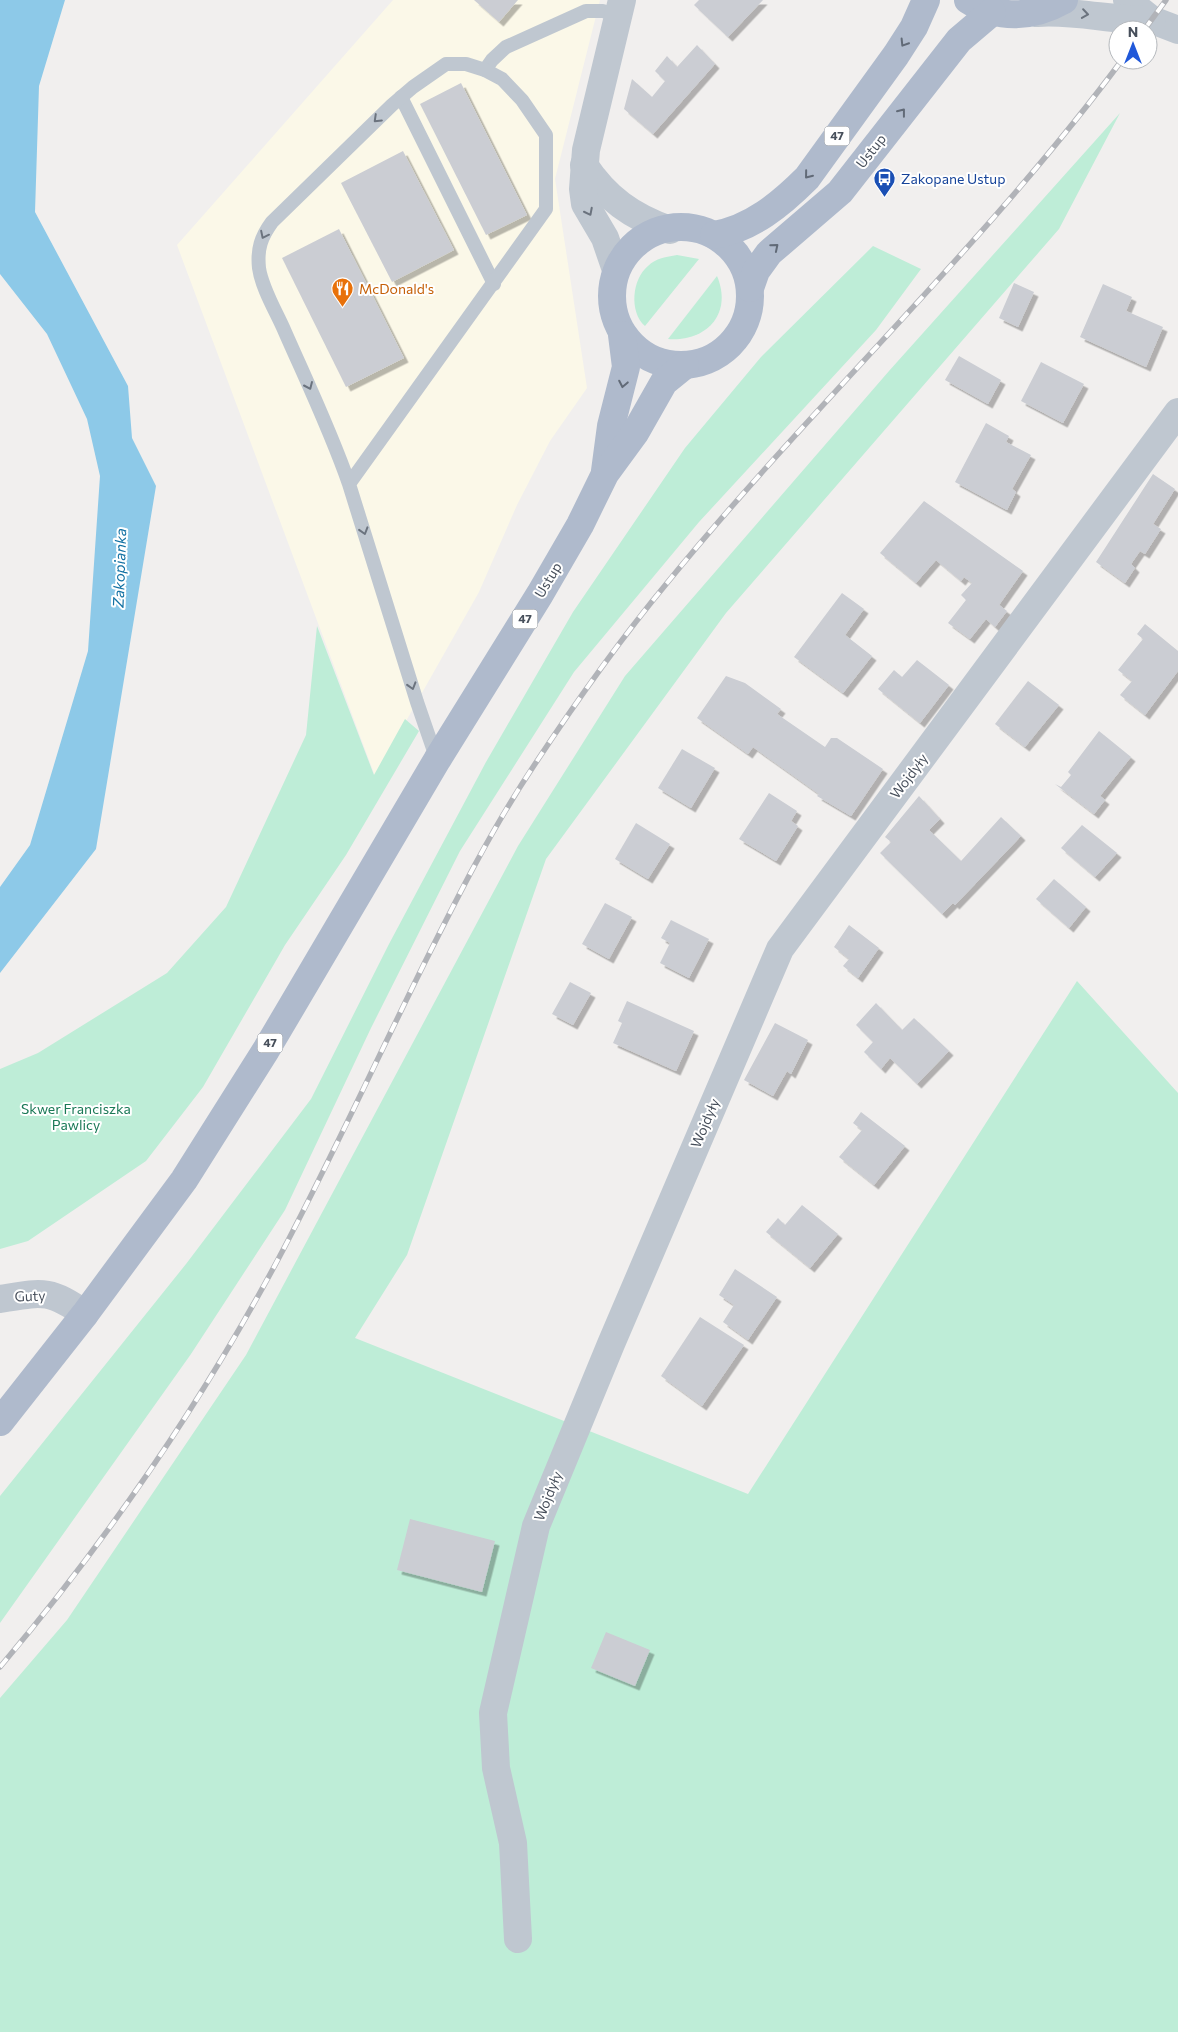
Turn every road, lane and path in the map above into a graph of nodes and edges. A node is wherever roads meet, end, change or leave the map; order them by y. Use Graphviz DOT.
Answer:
graph roads {
  1 [pos="926,0"];
  2 [pos="968,0"];
  3 [pos="1064,0"];
  4 [pos="1127,0"];
  5 [pos="619,8"];
  6 [pos="992,12"];
  7 [pos="1037,13"];
  8 [pos="1132,20"];
  9 [pos="1152,20"];
  10 [pos="1158,22"];
  11 [pos="1178,30"];
  12 [pos="485,70"];
  13 [pos="401,97"];
  14 [pos="584,164"];
  15 [pos="670,230"];
  16 [pos="714,235"];
  17 [pos="616,270"];
  18 [pos="494,284"];
  19 [pos="750,288"];
  20 [pos="622,336"];
  21 [pos="685,365"];
  22 [pos="1178,412"];
  23 [pos="605,474"];
  24 [pos="350,484"];
  25 [pos="438,760"];
  26 [pos="0,1299"];
  27 [pos="85,1314"];
  28 [pos="0,1422"];
  29 [pos="518,1939"];
  1 -- 16 [label="main road, 47, one-way"];
  2 -- 6 [label="main road"];
  3 -- 7 [label="main road"];
  4 -- 9 [label="street"];
  5 -- 12 [label="lane"];
  5 -- 14 [label="street"];
  6 -- 7 [label="main road"];
  19 -- 6 [label="main road, Ustup / 47, one-way"];
  7 -- 8 [label="street, one-way"];
  10 -- 11 [label="street"];
  12 -- 13 [label="lane"];
  12 -- 18 [label="lane"];
  13 -- 18 [label="lane"];
  13 -- 24 [label="lane, one-way"];
  14 -- 15 [label="street"];
  14 -- 17 [label="street, one-way"];
  15 -- 16 [label="main road, 47"];
  15 -- 17 [label="main road, 47"];
  16 -- 19 [label="main road, 47"];
  17 -- 20 [label="main road, 47"];
  18 -- 24 [label="lane"];
  19 -- 21 [label="main road, 47"];
  20 -- 21 [label="main road, 47"];
  20 -- 23 [label="main road, Ustup / 47, one-way"];
  21 -- 23 [label="main road, Ustup / 47"];
  22 -- 29 [label="street, Wojdyły"];
  23 -- 25 [label="main road, Ustup / 47"];
  24 -- 25 [label="lane, one-way"];
  25 -- 27 [label="main road, 47"];
  26 -- 27 [label="street, Guty"];
  27 -- 28 [label="main road, 47"];
}
